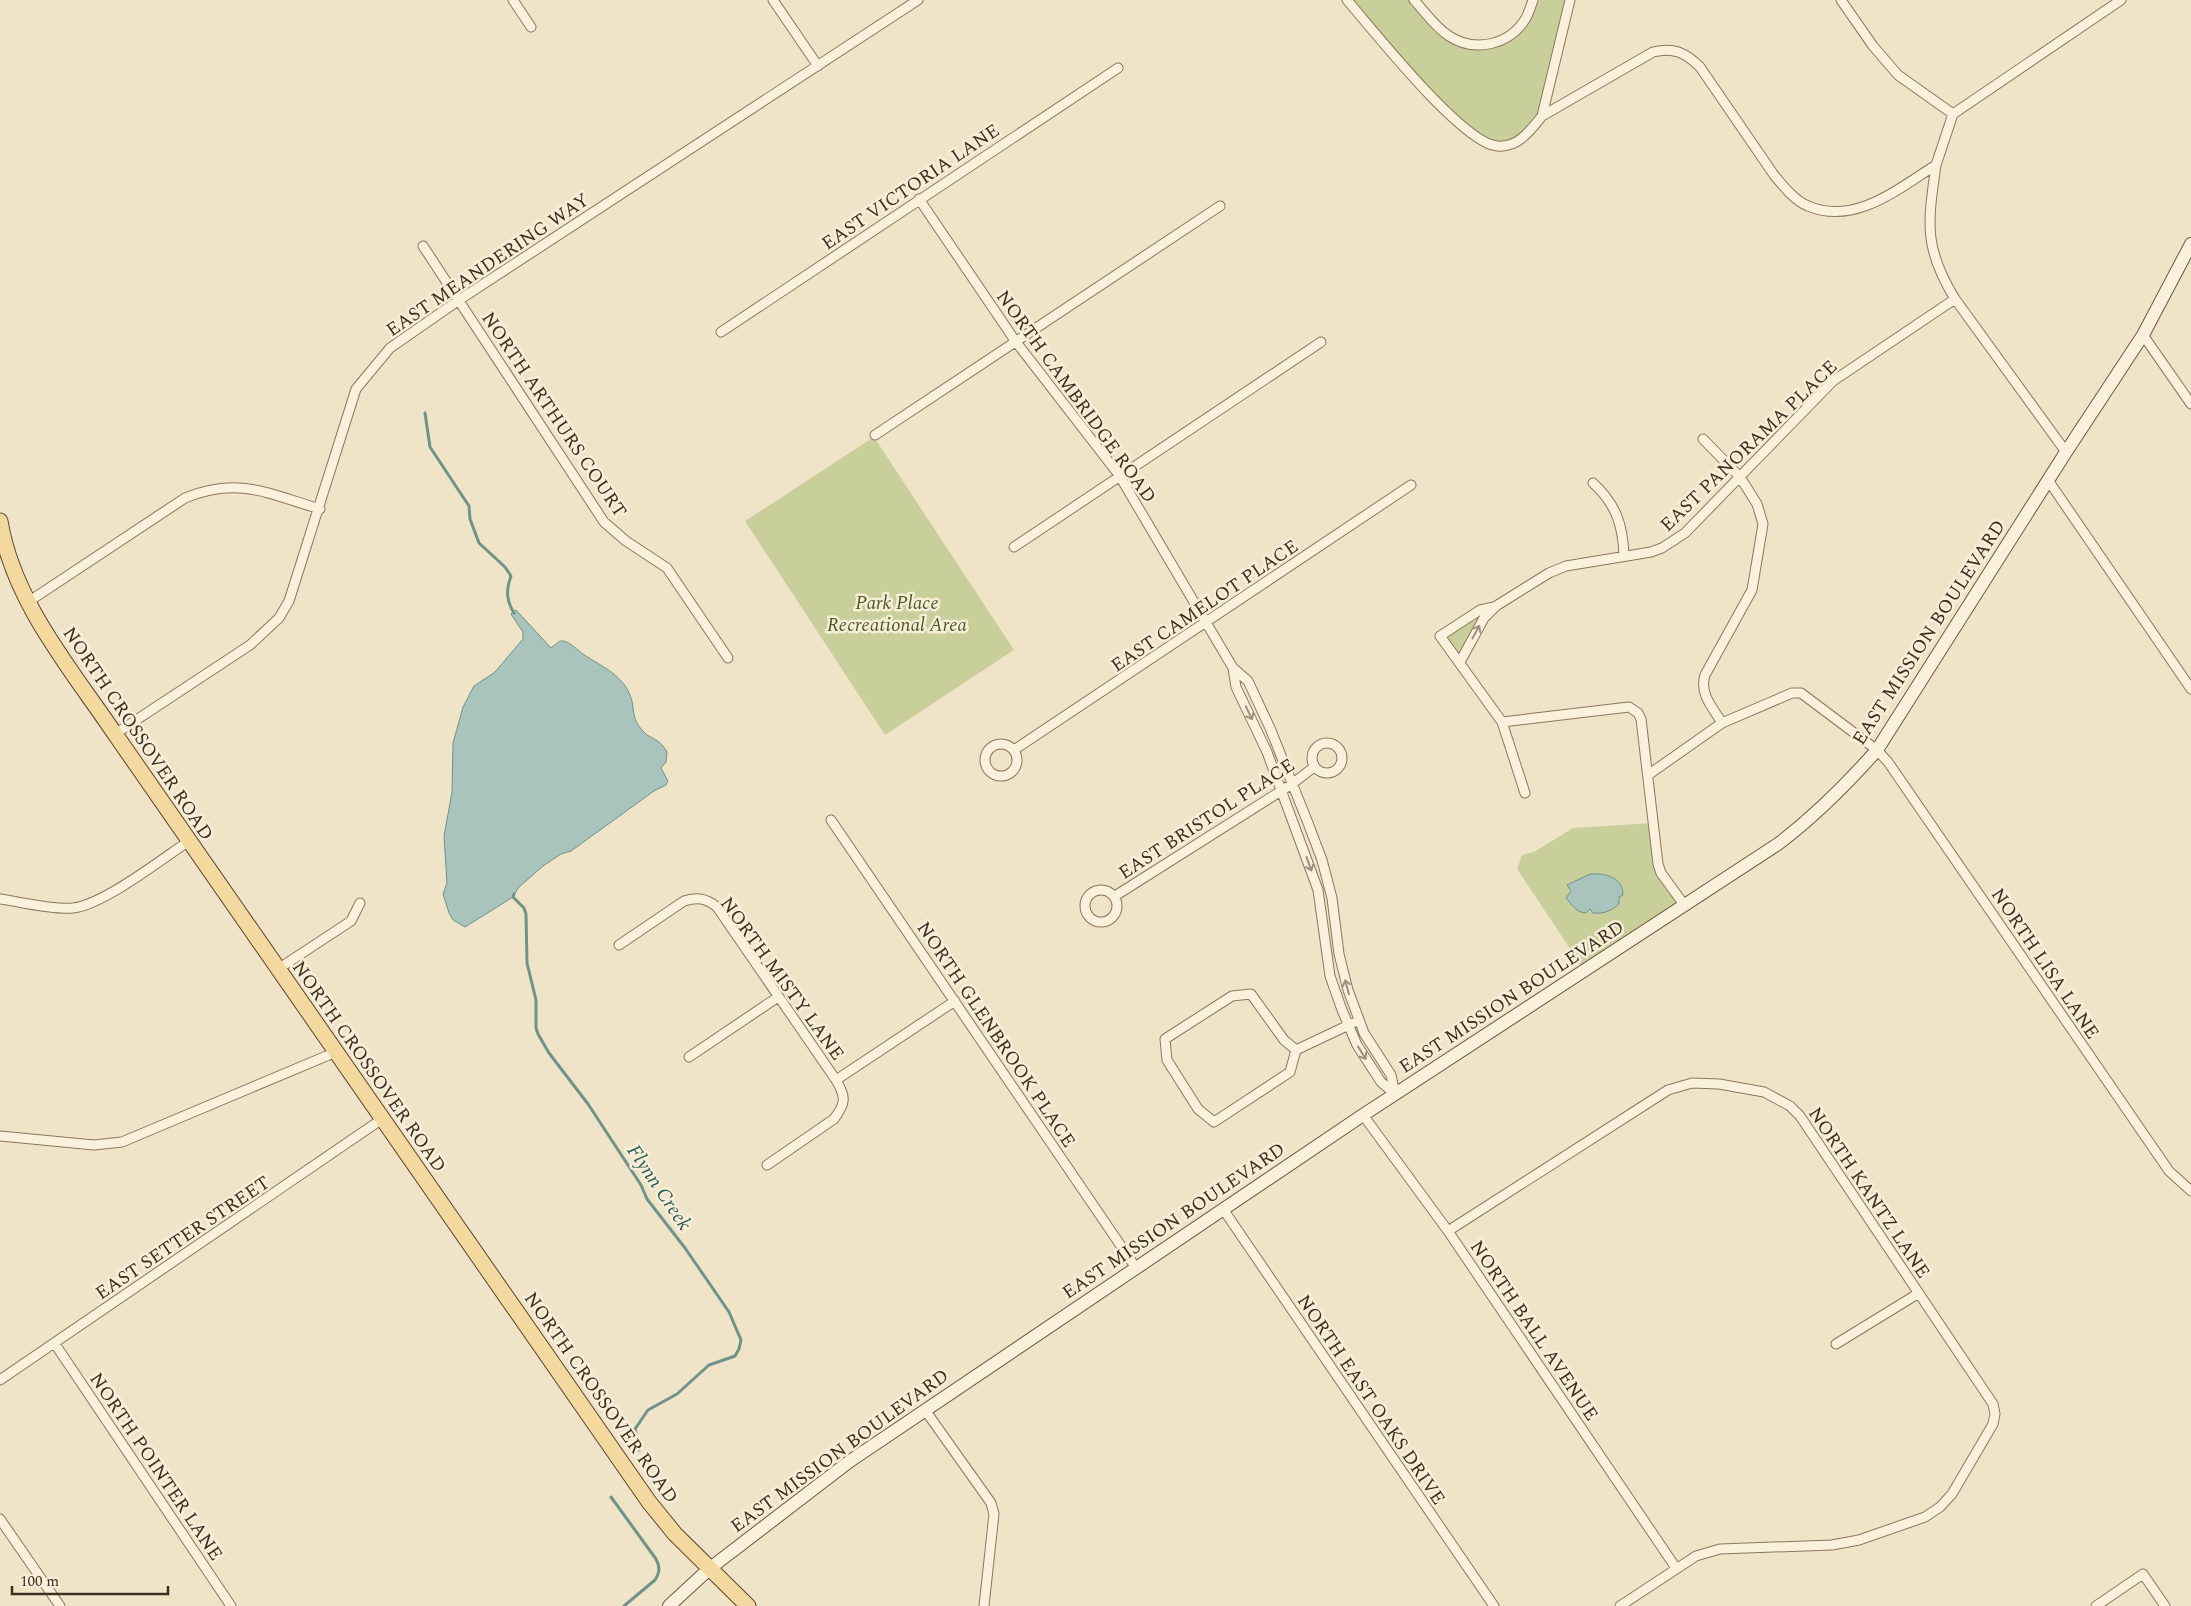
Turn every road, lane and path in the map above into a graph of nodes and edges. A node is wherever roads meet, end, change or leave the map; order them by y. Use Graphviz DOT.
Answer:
graph roads {
  1 [pos="513,0"];
  2 [pos="773,0"];
  3 [pos="918,0"];
  4 [pos="1347,0"];
  5 [pos="1414,0"];
  6 [pos="1533,0"];
  7 [pos="1570,0"];
  8 [pos="1841,0"];
  9 [pos="2121,0"];
  10 [pos="531,27"];
  11 [pos="818,66"];
  12 [pos="1118,68"];
  13 [pos="1953,114"];
  14 [pos="1542,116"];
  15 [pos="1936,166"];
  16 [pos="919,199"];
  17 [pos="1220,206"];
  18 [pos="2191,244"];
  19 [pos="423,246"];
  20 [pos="1955,298"];
  21 [pos="459,300"];
  22 [pos="721,332"];
  23 [pos="2142,335"];
  24 [pos="1016,342"];
  25 [pos="1321,342"];
  26 [pos="2191,404"];
  27 [pos="875,435"];
  28 [pos="1703,439"];
  29 [pos="2066,452"];
  30 [pos="1119,475"];
  31 [pos="1740,477"];
  32 [pos="2048,480"];
  33 [pos="1593,483"];
  34 [pos="1411,485"];
  35 [pos="320,509"];
  36 [pos="0,523"];
  37 [pos="1014,547"];
  38 [pos="1624,556"];
  39 [pos="28,602"];
  40 [pos="1496,606"];
  41 [pos="1207,623"];
  42 [pos="728,658"];
  43 [pos="1460,662"];
  44 [pos="1233,668"];
  45 [pos="2191,689"];
  46 [pos="1502,722"];
  47 [pos="1722,723"];
  48 [pos="115,734"];
  49 [pos="1014,750"];
  50 [pos="1877,750"];
  51 [pos="1314,767"];
  52 [pos="1648,775"];
  53 [pos="1292,784"];
  54 [pos="1281,790"];
  55 [pos="1525,793"];
  56 [pos="831,820"];
  57 [pos="189,841"];
  58 [pos="1115,896"];
  59 [pos="0,899"];
  60 [pos="360,902"];
  61 [pos="1685,906"];
  62 [pos="619,945"];
  63 [pos="278,969"];
  64 [pos="778,997"];
  65 [pos="955,1001"];
  66 [pos="1358,1021"];
  67 [pos="1348,1025"];
  68 [pos="1296,1050"];
  69 [pos="336,1052"];
  70 [pos="689,1057"];
  71 [pos="836,1080"];
  72 [pos="1395,1094"];
  73 [pos="1363,1114"];
  74 [pos="382,1119"];
  75 [pos="0,1136"];
  76 [pos="767,1165"];
  77 [pos="2191,1191"];
  78 [pos="1223,1209"];
  79 [pos="1448,1231"];
  80 [pos="1136,1268"];
  81 [pos="1919,1293"];
  82 [pos="55,1344"];
  83 [pos="1836,1344"];
  84 [pos="0,1380"];
  85 [pos="925,1410"];
  86 [pos="0,1519"];
  87 [pos="1676,1568"];
  88 [pos="709,1569"];
  89 [pos="60,1606"];
  90 [pos="232,1606"];
  91 [pos="669,1606"];
  92 [pos="748,1606"];
  93 [pos="984,1606"];
  94 [pos="1494,1606"];
  95 [pos="1620,1606"];
  96 [pos="2096,1606"];
  97 [pos="2165,1606"];
  1 -- 10 [label="street"];
  2 -- 11 [label="street"];
  3 -- 11 [label="street, EAST MEANDERING WAY"];
  4 -- 14 [label="street"];
  5 -- 6 [label="street"];
  7 -- 14 [label="street"];
  8 -- 13 [label="street"];
  9 -- 13 [label="street"];
  11 -- 21 [label="street, EAST MEANDERING WAY"];
  12 -- 16 [label="street, EAST VICTORIA LANE"];
  13 -- 15 [label="street"];
  14 -- 15 [label="street"];
  15 -- 20 [label="street"];
  16 -- 22 [label="street, EAST VICTORIA LANE"];
  16 -- 24 [label="street, NORTH CAMBRIDGE ROAD"];
  17 -- 24 [label="street"];
  18 -- 23 [label="main road, EAST MISSION BOULEVARD"];
  19 -- 21 [label="street, NORTH ARTHURS COURT"];
  20 -- 29 [label="street"];
  20 -- 31 [label="street, EAST PANORAMA PLACE"];
  21 -- 35 [label="street, EAST MEANDERING WAY"];
  21 -- 42 [label="street, NORTH ARTHURS COURT"];
  23 -- 26 [label="street"];
  23 -- 29 [label="main road, EAST MISSION BOULEVARD"];
  24 -- 27 [label="street"];
  24 -- 30 [label="street, NORTH CAMBRIDGE ROAD"];
  25 -- 30 [label="street"];
  28 -- 31 [label="street"];
  29 -- 32 [label="main road, EAST MISSION BOULEVARD"];
  30 -- 37 [label="street"];
  30 -- 41 [label="street, NORTH CAMBRIDGE ROAD"];
  31 -- 38 [label="street, EAST PANORAMA PLACE"];
  31 -- 47 [label="street"];
  32 -- 45 [label="street"];
  32 -- 50 [label="main road, EAST MISSION BOULEVARD"];
  33 -- 38 [label="street"];
  34 -- 41 [label="street, EAST CAMELOT PLACE"];
  35 -- 39 [label="street"];
  35 -- 48 [label="street, EAST MEANDERING WAY"];
  36 -- 39 [label="main road, NORTH CROSSOVER ROAD"];
  38 -- 40 [label="street, EAST PANORAMA PLACE"];
  39 -- 48 [label="main road, NORTH CROSSOVER ROAD"];
  43 -- 40 [label="street, EAST PANORAMA PLACE, one-way"];
  40 -- 43 [label="street, EAST PANORAMA PLACE"];
  41 -- 44 [label="street, NORTH CAMBRIDGE ROAD"];
  41 -- 49 [label="street, EAST CAMELOT PLACE"];
  43 -- 46 [label="street"];
  44 -- 53 [label="street, NORTH CAMBRIDGE ROAD"];
  44 -- 54 [label="street, NORTH CAMBRIDGE ROAD, one-way"];
  46 -- 52 [label="street"];
  46 -- 55 [label="street"];
  47 -- 50 [label="street, NORTH LISA LANE"];
  47 -- 52 [label="street"];
  48 -- 57 [label="main road, NORTH CROSSOVER ROAD"];
  50 -- 61 [label="main road, EAST MISSION BOULEVARD"];
  50 -- 77 [label="street, NORTH LISA LANE"];
  51 -- 53 [label="street, EAST BRISTOL PLACE"];
  52 -- 61 [label="street"];
  53 -- 54 [label="street, EAST BRISTOL PLACE"];
  66 -- 53 [label="street, NORTH CAMBRIDGE ROAD, one-way"];
  54 -- 58 [label="street, EAST BRISTOL PLACE"];
  54 -- 67 [label="street, NORTH CAMBRIDGE ROAD, one-way"];
  56 -- 65 [label="street, NORTH GLENBROOK PLACE"];
  57 -- 59 [label="street"];
  57 -- 63 [label="main road, NORTH CROSSOVER ROAD"];
  60 -- 63 [label="street"];
  61 -- 72 [label="main road, EAST MISSION BOULEVARD"];
  62 -- 64 [label="street, NORTH MISTY LANE"];
  63 -- 69 [label="main road, NORTH CROSSOVER ROAD"];
  64 -- 70 [label="street"];
  64 -- 71 [label="street, NORTH MISTY LANE"];
  65 -- 71 [label="street"];
  65 -- 80 [label="street, NORTH GLENBROOK PLACE"];
  66 -- 67 [label="street"];
  66 -- 72 [label="street, NORTH CAMBRIDGE ROAD"];
  67 -- 68 [label="street"];
  67 -- 72 [label="street, NORTH CAMBRIDGE ROAD, one-way"];
  68 -- 68 [label="street"];
  69 -- 74 [label="main road, NORTH CROSSOVER ROAD"];
  69 -- 75 [label="street"];
  71 -- 76 [label="street, NORTH MISTY LANE"];
  72 -- 73 [label="main road, EAST MISSION BOULEVARD"];
  73 -- 78 [label="main road, EAST MISSION BOULEVARD"];
  73 -- 79 [label="street, NORTH BALL AVENUE"];
  74 -- 82 [label="street, EAST SETTER STREET"];
  74 -- 88 [label="main road, NORTH CROSSOVER ROAD"];
  78 -- 80 [label="main road, EAST MISSION BOULEVARD"];
  78 -- 94 [label="street, NORTH EAST OAKS DRIVE"];
  79 -- 81 [label="street, NORTH KANTZ LANE"];
  79 -- 87 [label="street, NORTH BALL AVENUE"];
  80 -- 85 [label="main road, EAST MISSION BOULEVARD"];
  81 -- 83 [label="street"];
  81 -- 87 [label="street, NORTH KANTZ LANE"];
  82 -- 84 [label="street, EAST SETTER STREET"];
  82 -- 90 [label="street, NORTH POINTER LANE"];
  85 -- 88 [label="main road, EAST MISSION BOULEVARD"];
  85 -- 93 [label="street"];
  86 -- 89 [label="street"];
  87 -- 95 [label="street"];
  88 -- 91 [label="main road, EAST MISSION BOULEVARD"];
  88 -- 92 [label="main road, NORTH CROSSOVER ROAD"];
  96 -- 97 [label="street"];
}
